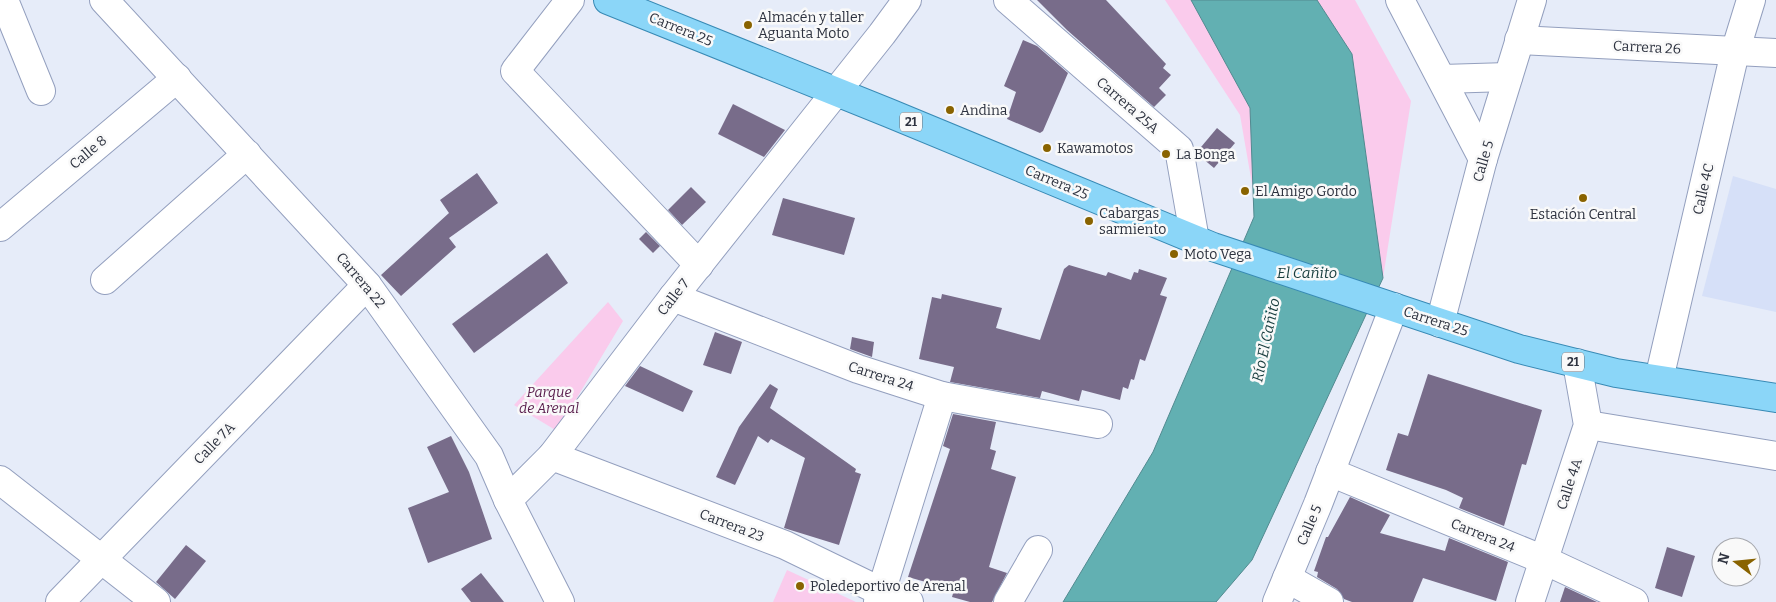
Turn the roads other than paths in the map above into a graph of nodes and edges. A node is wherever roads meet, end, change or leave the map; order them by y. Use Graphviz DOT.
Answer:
graph roads {
  1 [pos="4,0"];
  2 [pos="104,0"];
  3 [pos="570,0"];
  4 [pos="608,0"];
  5 [pos="907,0"];
  6 [pos="1008,0"];
  7 [pos="1400,0"];
  8 [pos="1532,0"];
  9 [pos="1751,0"];
  10 [pos="1519,40"];
  11 [pos="1735,52"];
  12 [pos="1776,53"];
  13 [pos="1508,77"];
  14 [pos="177,78"];
  15 [pos="1442,80"];
  16 [pos="42,91"];
  17 [pos="837,91"];
  18 [pos="247,154"];
  19 [pos="1483,159"];
  20 [pos="0,227"];
  21 [pos="1204,244"];
  22 [pos="699,265"];
  23 [pos="106,280"];
  24 [pos="367,285"];
  25 [pos="672,297"];
  26 [pos="1385,304"];
  27 [pos="1440,323"];
  28 [pos="1577,363"];
  29 [pos="1659,379"];
  30 [pos="942,396"];
  31 [pos="1776,398"];
  32 [pos="1098,424"];
  33 [pos="1588,425"];
  34 [pos="552,456"];
  35 [pos="1776,456"];
  36 [pos="1330,472"];
  37 [pos="0,480"];
  38 [pos="508,500"];
  39 [pos="1038,550"];
  40 [pos="101,558"];
  41 [pos="1544,560"];
  42 [pos="1282,590"];
  43 [pos="880,597"];
  44 [pos="60,602"];
  45 [pos="156,602"];
  46 [pos="560,602"];
  47 [pos="909,602"];
  48 [pos="1008,602"];
  49 [pos="1329,602"];
  50 [pos="1530,602"];
  51 [pos="1634,602"];
  1 -- 16 [label="street"];
  2 -- 14 [label="street, Carrera 22"];
  3 -- 22 [label="street"];
  4 -- 17 [label="main road, Carrera 25 / 21"];
  5 -- 17 [label="street, Calle 7"];
  6 -- 21 [label="street, Carrera 25A"];
  7 -- 15 [label="street"];
  8 -- 10 [label="street, Calle 5"];
  9 -- 11 [label="street, Calle 4C"];
  10 -- 11 [label="street, Carrera 26"];
  10 -- 13 [label="street, Calle 5"];
  11 -- 12 [label="street, Carrera 26"];
  11 -- 29 [label="street, Calle 4C"];
  13 -- 15 [label="street"];
  13 -- 19 [label="street, Calle 5"];
  14 -- 18 [label="street, Carrera 22"];
  14 -- 20 [label="street, Calle 8"];
  15 -- 19 [label="street"];
  17 -- 21 [label="main road, Carrera 25 / 21"];
  17 -- 22 [label="street, Calle 7"];
  18 -- 23 [label="street"];
  18 -- 24 [label="street, Carrera 22"];
  19 -- 27 [label="street, Calle 5"];
  21 -- 26 [label="main road, Carrera 25 / 21"];
  22 -- 25 [label="street, Calle 7"];
  24 -- 38 [label="street, Carrera 22"];
  24 -- 40 [label="street, Calle 7A"];
  25 -- 30 [label="street, Carrera 24"];
  25 -- 34 [label="street, Calle 7"];
  26 -- 27 [label="main road, Carrera 25 / 21"];
  26 -- 36 [label="street, Calle 5"];
  27 -- 28 [label="main road, Carrera 25 / 21"];
  28 -- 29 [label="main road, Carrera 25 / 21"];
  28 -- 33 [label="street, Calle 4A"];
  29 -- 31 [label="main road, Carrera 25 / 21"];
  30 -- 32 [label="street, Carrera 24"];
  30 -- 43 [label="street"];
  33 -- 35 [label="street"];
  33 -- 41 [label="street, Calle 4A"];
  34 -- 38 [label="street, Calle 7"];
  34 -- 43 [label="street, Carrera 23"];
  36 -- 41 [label="street, Carrera 24"];
  36 -- 42 [label="street, Calle 5"];
  37 -- 40 [label="street"];
  38 -- 46 [label="street, Carrera 22"];
  39 -- 48 [label="street"];
  40 -- 44 [label="street, Calle 7A"];
  40 -- 45 [label="street"];
  41 -- 50 [label="street, Calle 4A"];
  41 -- 51 [label="street, Carrera 24"];
  42 -- 49 [label="street"];
  43 -- 47 [label="street, Carrera 23"];
}
